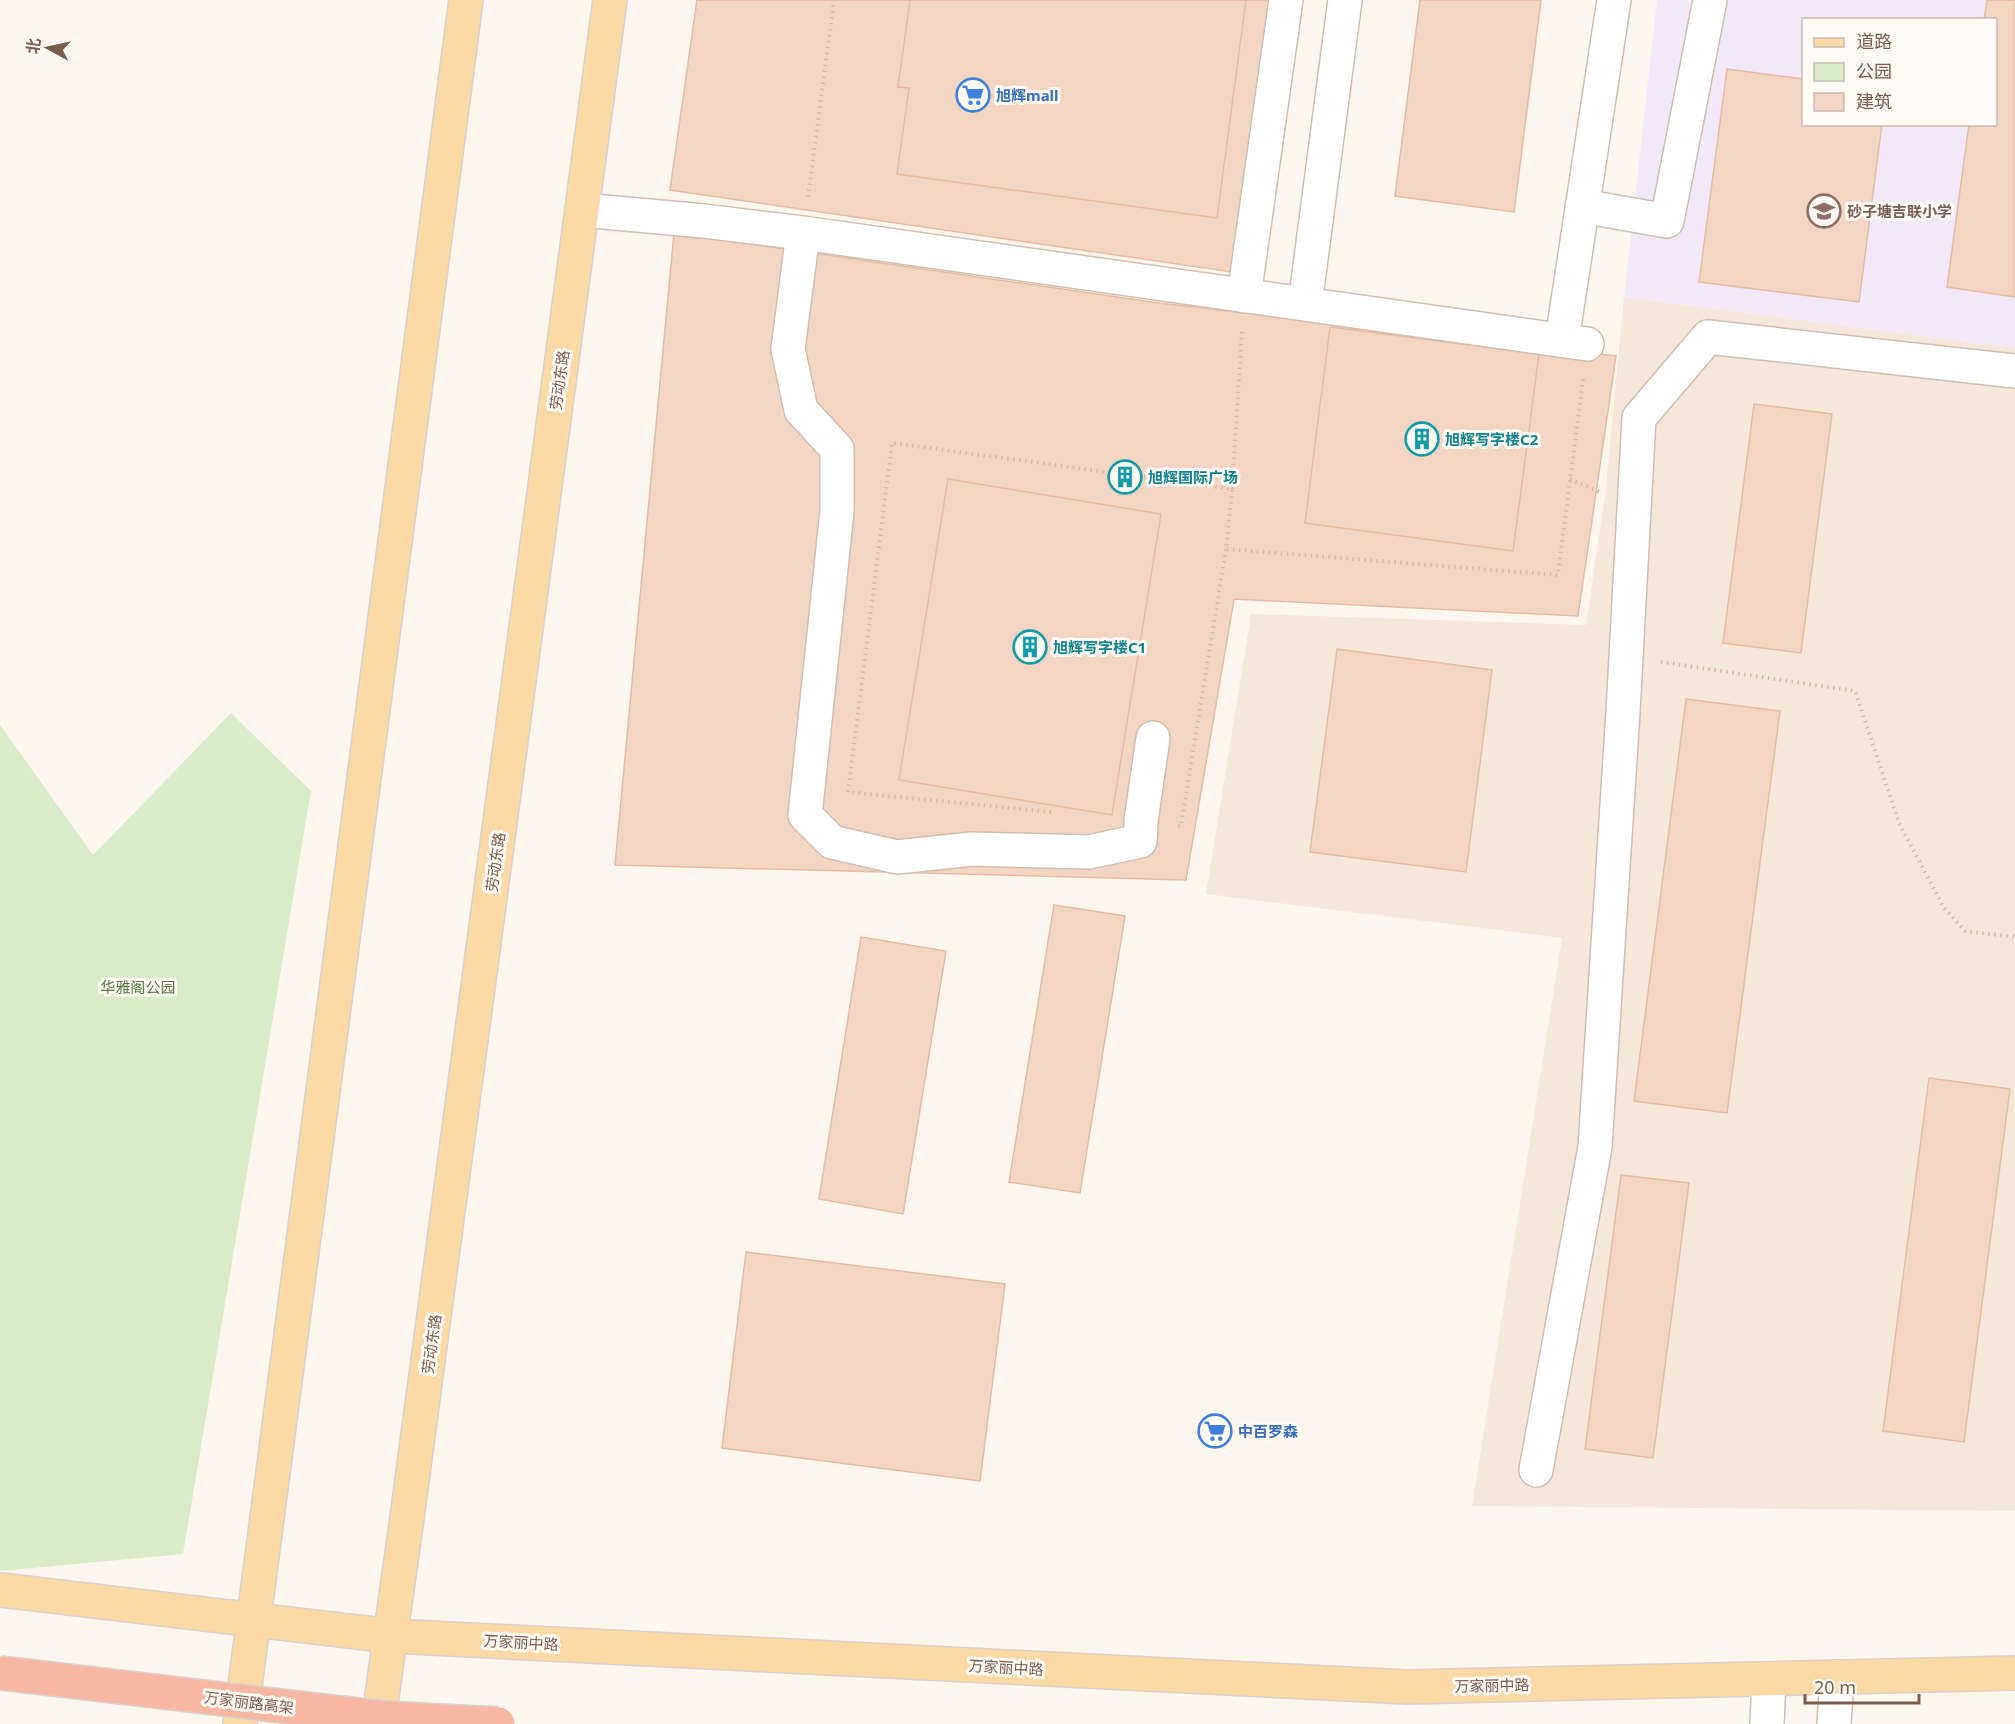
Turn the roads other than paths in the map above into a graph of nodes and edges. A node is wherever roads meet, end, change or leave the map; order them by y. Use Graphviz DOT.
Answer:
graph roads {
  1 [pos="466,0"];
  2 [pos="610,0"];
  3 [pos="1286,0"];
  4 [pos="1345,0"];
  5 [pos="1614,0"];
  6 [pos="1710,0"];
  7 [pos="1582,206"];
  8 [pos="582,210"];
  9 [pos="803,233"];
  10 [pos="1244,296"];
  11 [pos="1305,304"];
  12 [pos="2015,371"];
  13 [pos="1153,738"];
  14 [pos="1536,1470"];
  15 [pos="0,1590"];
  16 [pos="254,1620"];
  17 [pos="392,1636"];
  18 [pos="0,1673"];
  19 [pos="2015,1673"];
  20 [pos="1836,1677"];
  21 [pos="1769,1679"];
  22 [pos="240,1724"];
  23 [pos="378,1724"];
  24 [pos="498,1724"];
  25 [pos="1767,1724"];
  26 [pos="1834,1724"];
  1 -- 16 [label="main road"];
  2 -- 8 [label="main road, 劳动东路"];
  3 -- 10 [label="street"];
  4 -- 11 [label="street"];
  5 -- 7 [label="street"];
  6 -- 7 [label="street"];
  7 -- 11 [label="street"];
  8 -- 9 [label="street"];
  8 -- 17 [label="main road, 劳动东路"];
  9 -- 10 [label="street"];
  9 -- 13 [label="street"];
  10 -- 11 [label="street"];
  12 -- 14 [label="street"];
  15 -- 16 [label="main road, 万家丽中路"];
  16 -- 17 [label="main road, 万家丽中路"];
  16 -- 22 [label="main road"];
  17 -- 21 [label="main road, 万家丽中路"];
  17 -- 23 [label="main road, 劳动东路"];
  18 -- 24 [label="highway, 万家丽路高架, bridge"];
  19 -- 20 [label="main road, 万家丽中路"];
  20 -- 21 [label="main road, 万家丽中路"];
  20 -- 26 [label="street"];
  21 -- 25 [label="street"];
}
